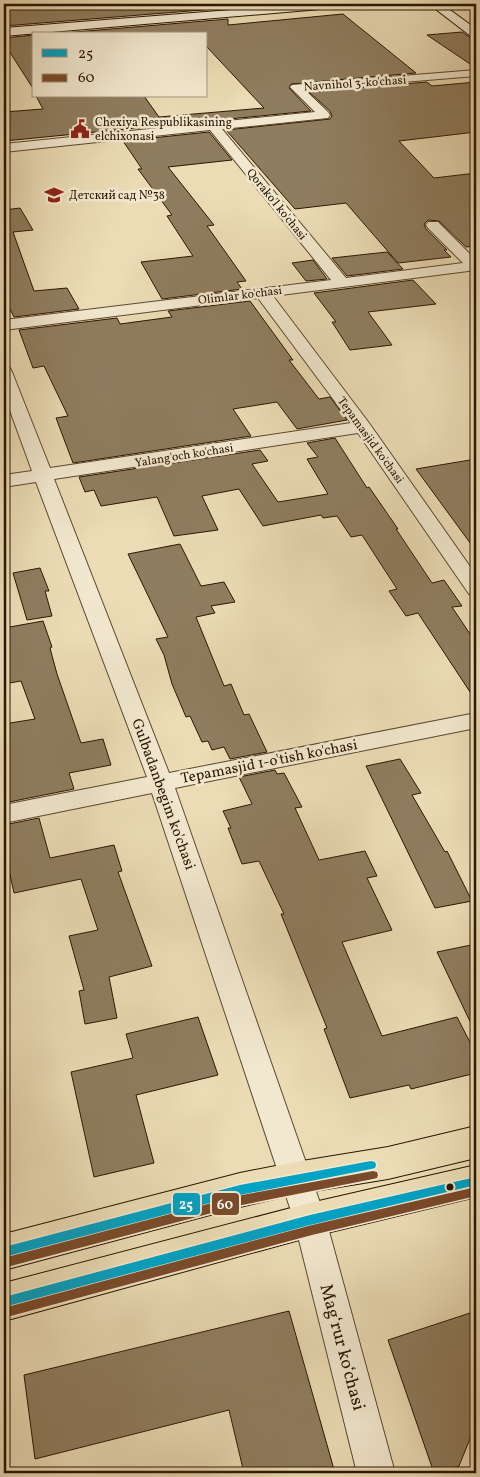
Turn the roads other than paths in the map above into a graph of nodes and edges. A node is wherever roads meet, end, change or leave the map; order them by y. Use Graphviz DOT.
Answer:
graph roads {
  1 [pos="288,4"];
  2 [pos="344,4"];
  3 [pos="435,4"];
  4 [pos="451,4"];
  5 [pos="476,21"];
  6 [pos="4,27"];
  7 [pos="4,32"];
  8 [pos="476,34"];
  9 [pos="476,73"];
  10 [pos="214,127"];
  11 [pos="4,148"];
  12 [pos="433,225"];
  13 [pos="475,266"];
  14 [pos="341,282"];
  15 [pos="262,292"];
  16 [pos="4,324"];
  17 [pos="4,372"];
  18 [pos="363,427"];
  19 [pos="44,476"];
  20 [pos="4,481"];
  21 [pos="476,590"];
  22 [pos="476,720"];
  23 [pos="161,783"];
  24 [pos="4,814"];
  25 [pos="476,1142"];
  26 [pos="296,1178"];
  27 [pos="476,1181"];
  28 [pos="310,1220"];
  29 [pos="4,1252"];
  30 [pos="4,1302"];
  31 [pos="376,1473"];
  1 -- 6 [label="main road"];
  2 -- 7 [label="main road"];
  3 -- 8 [label="main road"];
  4 -- 5 [label="main road"];
  9 -- 10 [label="street, Navnihol 3-ko'chasi"];
  10 -- 11 [label="street, Navnihol 3-ko'chasi"];
  10 -- 14 [label="street, Qorako'l ko'chasi"];
  12 -- 13 [label="street"];
  13 -- 14 [label="street, Olimlar ko'chasi"];
  14 -- 15 [label="street, Olimlar ko'chasi"];
  15 -- 16 [label="street, Olimlar ko'chasi"];
  15 -- 18 [label="street, Tepamasjid ko'chasi"];
  17 -- 19 [label="street, Gulbadanbegim ko'chasi"];
  18 -- 19 [label="street, Yalang'och ko'chasi"];
  18 -- 21 [label="street, Tepamasjid ko'chasi"];
  19 -- 20 [label="street, Yalang'och ko'chasi"];
  19 -- 23 [label="street, Gulbadanbegim ko'chasi"];
  22 -- 23 [label="street, Tepamasjid 1-o'tish ko'chasi"];
  23 -- 24 [label="street, Tepamasjid 1-o'tish ko'chasi"];
  23 -- 26 [label="street, Gulbadanbegim ko'chasi"];
  25 -- 26 [label="main road"];
  26 -- 28 [label="street, Gulbadanbegim ko'chasi"];
  26 -- 29 [label="main road"];
  27 -- 28 [label="main road"];
  28 -- 30 [label="main road"];
  28 -- 31 [label="street, Magʻrur koʻchasi"];
}
